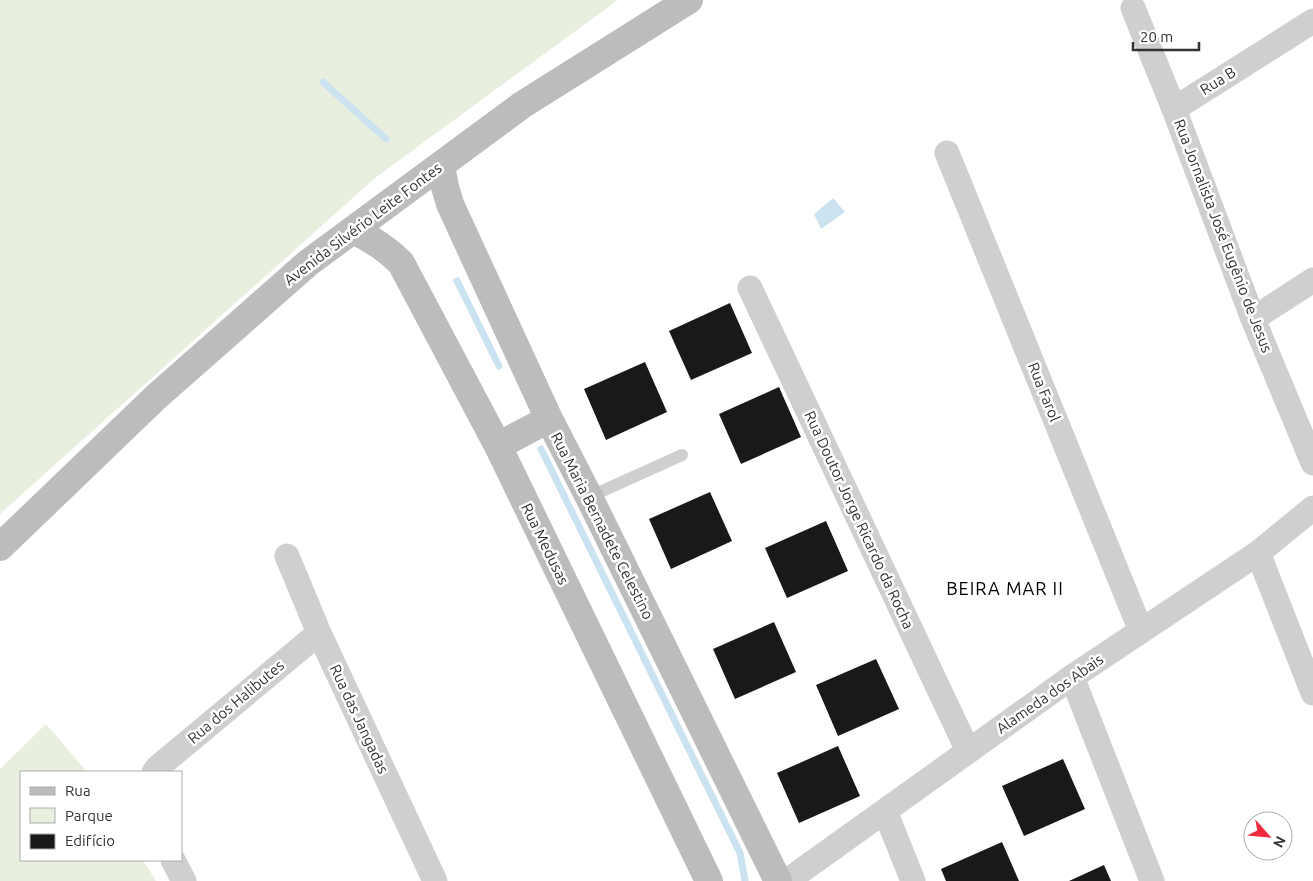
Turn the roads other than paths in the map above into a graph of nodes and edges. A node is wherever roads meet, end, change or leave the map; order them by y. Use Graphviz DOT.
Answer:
graph roads {
  1 [pos="689,0"];
  2 [pos="1133,8"];
  3 [pos="1313,21"];
  4 [pos="1174,109"];
  5 [pos="946,153"];
  6 [pos="441,164"];
  7 [pos="352,230"];
  8 [pos="1313,280"];
  9 [pos="750,288"];
  10 [pos="1253,318"];
  11 [pos="549,419"];
  12 [pos="498,446"];
  13 [pos="682,455"];
  14 [pos="1313,463"];
  15 [pos="589,497"];
  16 [pos="1313,508"];
  17 [pos="0,547"];
  18 [pos="1258,553"];
  19 [pos="287,556"];
  20 [pos="1141,631"];
  21 [pos="318,633"];
  22 [pos="1072,677"];
  23 [pos="1313,693"];
  24 [pos="968,751"];
  25 [pos="155,771"];
  26 [pos="885,811"];
  27 [pos="174,861"];
  28 [pos="184,881"];
  29 [pos="435,881"];
  30 [pos="709,881"];
  31 [pos="778,881"];
  32 [pos="787,881"];
  33 [pos="913,881"];
  34 [pos="1152,881"];
  1 -- 6 [label="street, Avenida Silvério Leite Fontes"];
  2 -- 4 [label="street, Rua Jornalista José Eugênio de Jesus"];
  3 -- 4 [label="street, Rua B"];
  4 -- 10 [label="street, Rua Jornalista José Eugênio de Jesus"];
  5 -- 20 [label="street, Rua Farol"];
  6 -- 7 [label="street, Avenida Silvério Leite Fontes"];
  6 -- 11 [label="street, Rua Maria Bernadete Celestino"];
  7 -- 12 [label="street, Rua Medusas"];
  7 -- 17 [label="street, Avenida Silvério Leite Fontes"];
  8 -- 10 [label="street"];
  9 -- 24 [label="street, Rua Doutor Jorge Ricardo da Rocha"];
  10 -- 14 [label="street, Rua Jornalista José Eugênio de Jesus"];
  11 -- 12 [label="street"];
  11 -- 15 [label="street, Rua Maria Bernadete Celestino"];
  12 -- 30 [label="street, Rua Medusas"];
  13 -- 15 [label="lane"];
  15 -- 31 [label="street, Rua Maria Bernadete Celestino"];
  16 -- 18 [label="street, Alameda dos Abais"];
  18 -- 20 [label="street, Alameda dos Abais"];
  18 -- 23 [label="street"];
  19 -- 21 [label="street, Rua das Jangadas"];
  20 -- 22 [label="street, Alameda dos Abais"];
  21 -- 25 [label="street, Rua dos Halibutes"];
  21 -- 29 [label="street, Rua das Jangadas"];
  22 -- 24 [label="street, Alameda dos Abais"];
  22 -- 34 [label="street"];
  24 -- 26 [label="street, Alameda dos Abais"];
  26 -- 32 [label="street, Alameda dos Abais"];
  26 -- 33 [label="street"];
  27 -- 28 [label="street"];
}
